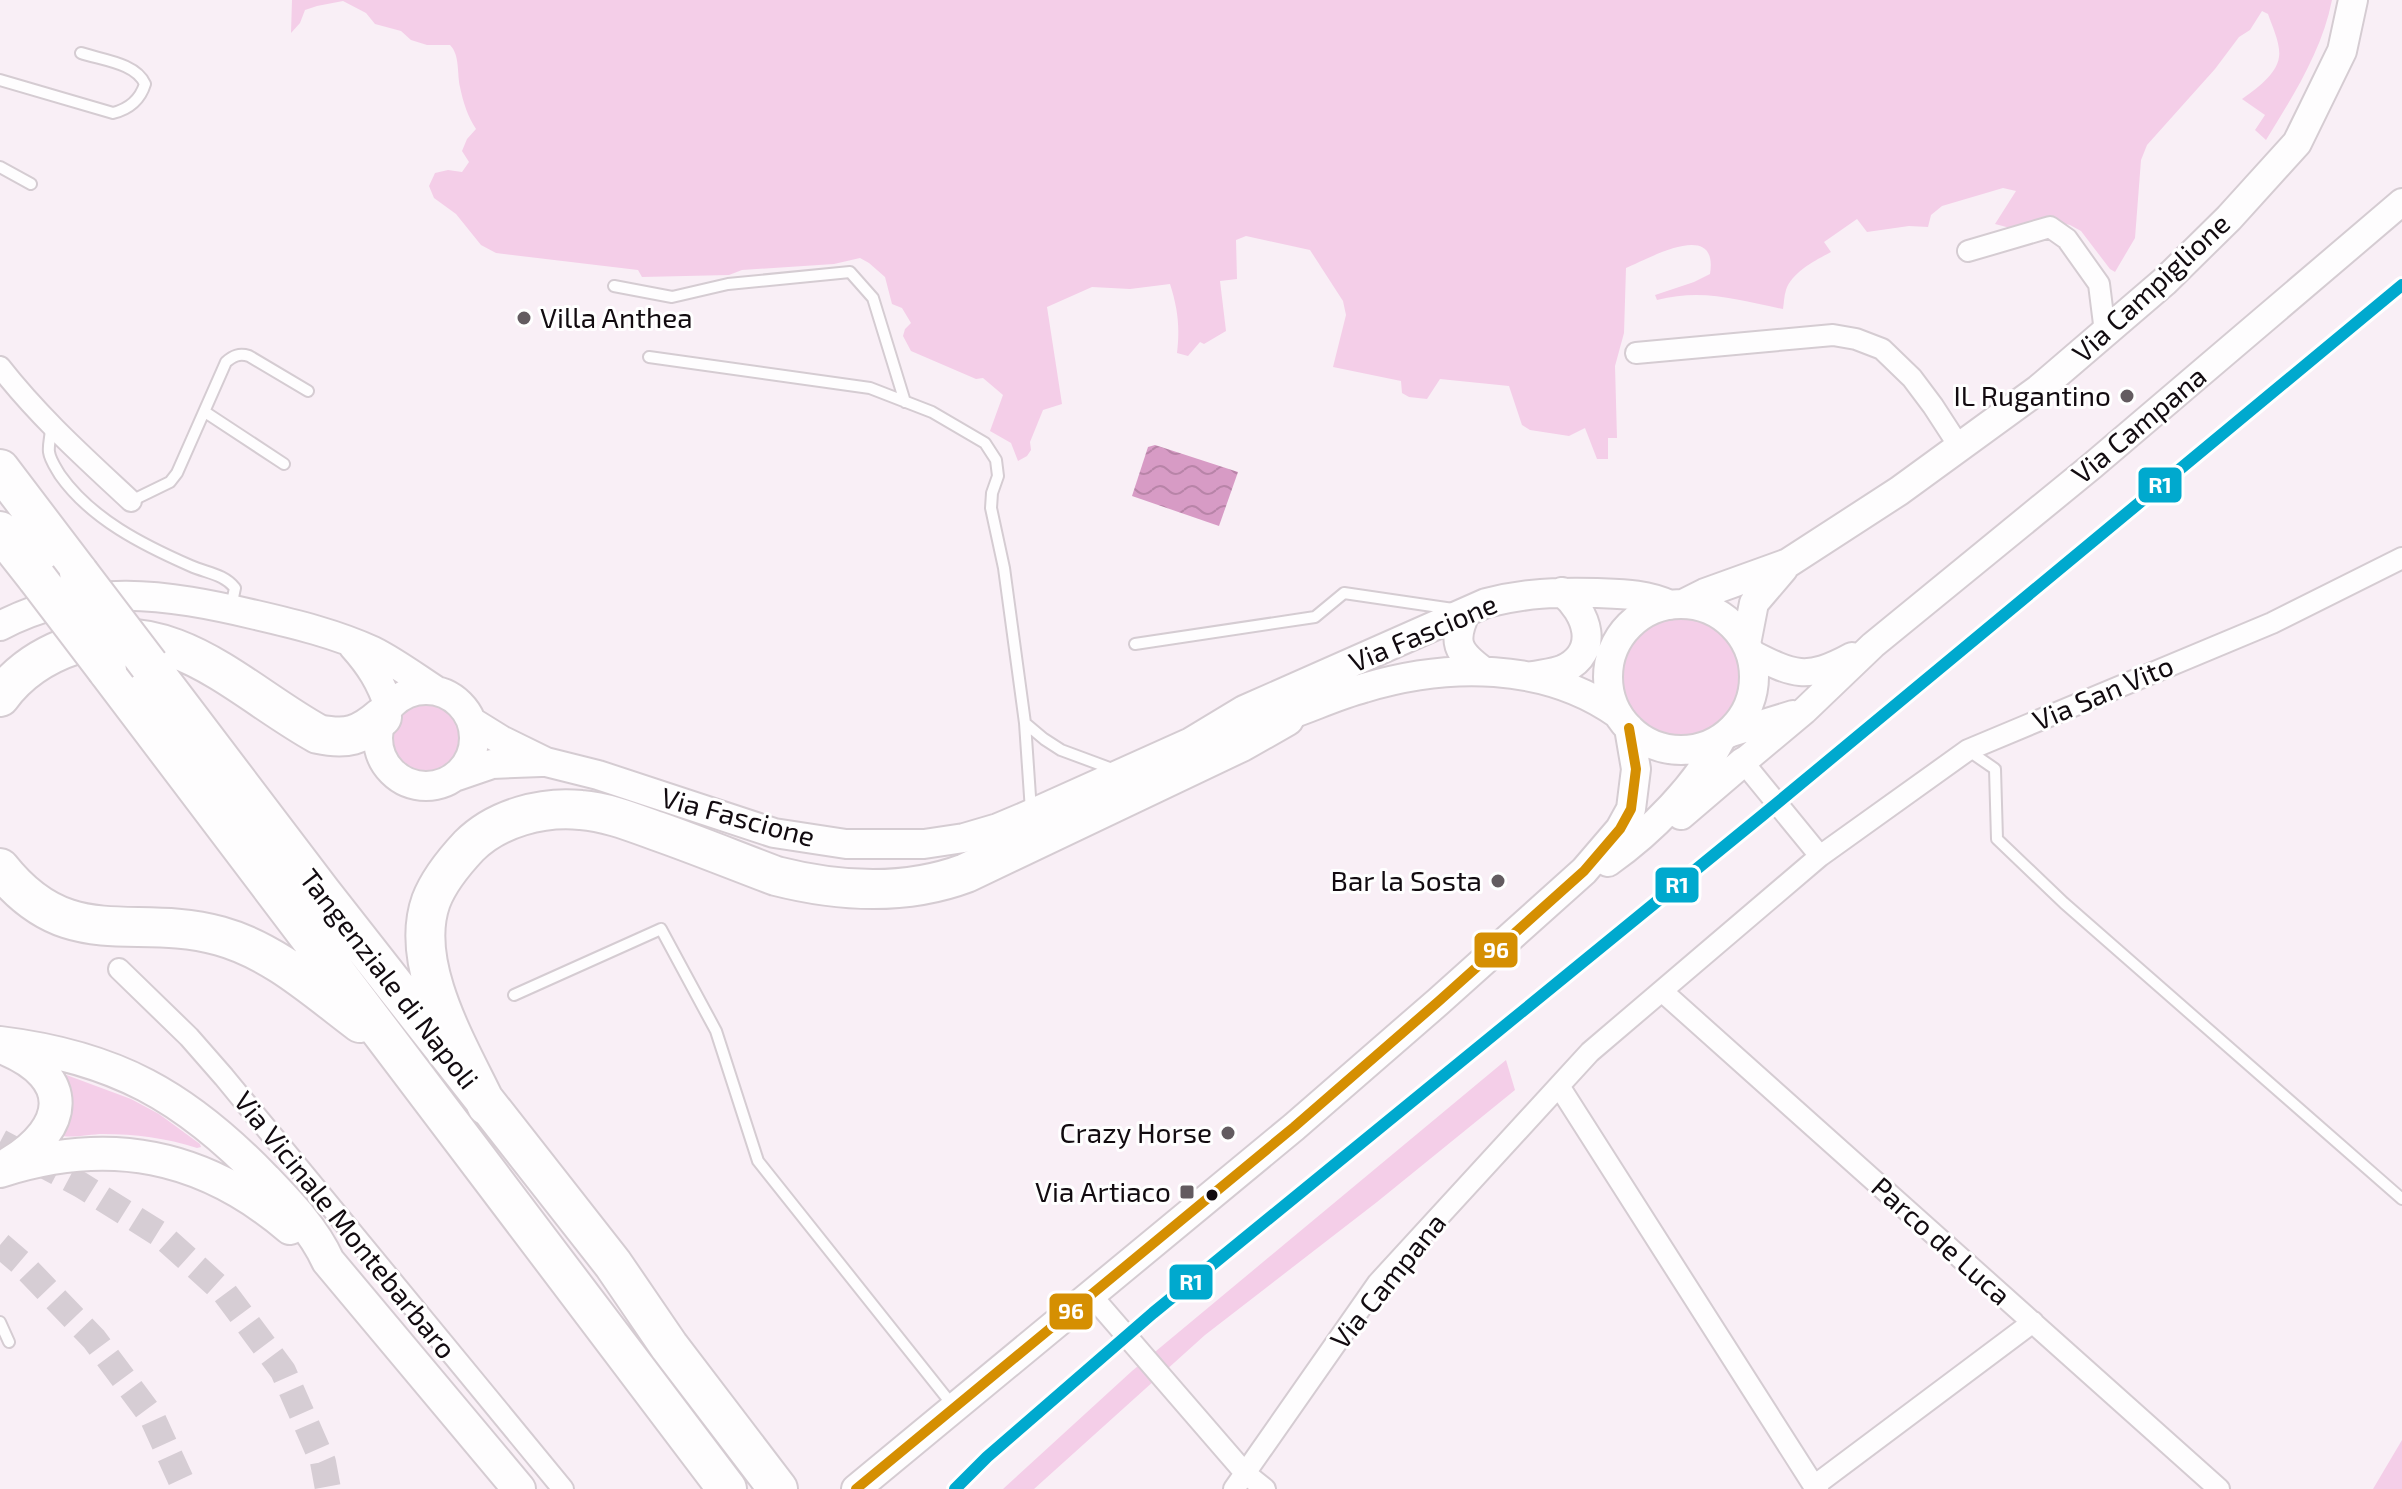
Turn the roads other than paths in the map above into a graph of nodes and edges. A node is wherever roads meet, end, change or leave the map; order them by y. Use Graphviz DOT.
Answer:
graph roads {
  1 [pos="2353,0"];
  2 [pos="81,53"];
  3 [pos="0,80"];
  4 [pos="0,167"];
  5 [pos="31,184"];
  6 [pos="2402,202"];
  7 [pos="1968,251"];
  8 [pos="614,286"];
  9 [pos="2105,332"];
  10 [pos="1636,353"];
  11 [pos="649,357"];
  12 [pos="0,367"];
  13 [pos="308,391"];
  14 [pos="905,402"];
  15 [pos="205,412"];
  16 [pos="51,428"];
  17 [pos="1959,446"];
  18 [pos="284,464"];
  19 [pos="0,469"];
  20 [pos="131,501"];
  21 [pos="0,531"];
  22 [pos="2402,558"];
  23 [pos="1788,563"];
  24 [pos="1562,592"];
  25 [pos="1676,605"];
  26 [pos="231,609"];
  27 [pos="1466,612"];
  28 [pos="0,626"];
  29 [pos="350,642"];
  30 [pos="1135,644"];
  31 [pos="1873,645"];
  32 [pos="1748,648"];
  33 [pos="1483,671"];
  34 [pos="1531,677"];
  35 [pos="435,690"];
  36 [pos="0,697"];
  37 [pos="1804,711"];
  38 [pos="386,712"];
  39 [pos="1285,717"];
  40 [pos="1623,721"];
  41 [pos="472,722"];
  42 [pos="1025,723"];
  43 [pos="1724,736"];
  44 [pos="1191,742"];
  45 [pos="1968,750"];
  46 [pos="546,762"];
  47 [pos="1743,762"];
  48 [pos="1122,774"];
  49 [pos="457,776"];
  50 [pos="1031,814"];
  51 [pos="1627,849"];
  52 [pos="1820,856"];
  53 [pos="0,868"];
  54 [pos="1563,890"];
  55 [pos="119,969"];
  56 [pos="1663,992"];
  57 [pos="514,995"];
  58 [pos="0,1045"];
  59 [pos="396,1050"];
  60 [pos="1559,1086"];
  61 [pos="487,1106"];
  62 [pos="0,1170"];
  63 [pos="2402,1199"];
  64 [pos="328,1261"];
  65 [pos="1091,1295"];
  66 [pos="0,1322"];
  67 [pos="2033,1322"];
  68 [pos="9,1342"];
  69 [pos="955,1408"];
  70 [pos="1239,1481"];
  71 [pos="1816,1488"];
  72 [pos="519,1489"];
  73 [pos="563,1489"];
  74 [pos="727,1489"];
  75 [pos="778,1489"];
  76 [pos="856,1489"];
  77 [pos="1265,1489"];
  78 [pos="2219,1489"];
  1 -- 9 [label="main road, Via Campiglione"];
  2 -- 3 [label="lane"];
  4 -- 5 [label="lane"];
  6 -- 31 [label="street, Via Campana"];
  7 -- 9 [label="street"];
  8 -- 14 [label="lane"];
  9 -- 17 [label="main road, Via Campiglione"];
  10 -- 17 [label="street"];
  11 -- 14 [label="lane"];
  12 -- 16 [label="street"];
  13 -- 15 [label="lane"];
  14 -- 42 [label="lane"];
  15 -- 18 [label="lane"];
  15 -- 20 [label="lane"];
  16 -- 20 [label="street"];
  16 -- 26 [label="lane"];
  17 -- 23 [label="main road, Via Campiglione"];
  19 -- 61 [label="highway, Tangenziale di Napoli, bridge"];
  21 -- 59 [label="highway, Tangenziale di Napoli, bridge"];
  22 -- 45 [label="street, Via San Vito"];
  23 -- 25 [label="main road, Via Campiglione"];
  23 -- 32 [label="main road, Via Campiglione"];
  24 -- 25 [label="main road, Via Fascione"];
  24 -- 27 [label="main road, Via Fascione"];
  24 -- 34 [label="main road"];
  25 -- 32 [label="main road"];
  25 -- 40 [label="main road"];
  26 -- 28 [label="main road"];
  26 -- 29 [label="main road"];
  27 -- 30 [label="lane"];
  27 -- 33 [label="main road"];
  27 -- 44 [label="main road, Via Fascione"];
  29 -- 35 [label="main road"];
  29 -- 38 [label="main road"];
  31 -- 32 [label="street, Via Campana"];
  31 -- 37 [label="street, Via Campana"];
  32 -- 43 [label="main road"];
  33 -- 34 [label="main road, Via Fascione"];
  33 -- 39 [label="main road, Via Fascione"];
  34 -- 40 [label="main road, Via Fascione"];
  35 -- 38 [label="main road"];
  35 -- 41 [label="main road"];
  36 -- 38 [label="highway"];
  37 -- 43 [label="street"];
  37 -- 47 [label="street, Via Campana"];
  38 -- 49 [label="main road"];
  39 -- 44 [label="main road, Via Fascione"];
  39 -- 61 [label="highway"];
  40 -- 43 [label="main road"];
  40 -- 54 [label="main road"];
  41 -- 46 [label="main road, Via Fascione"];
  41 -- 49 [label="main road"];
  42 -- 48 [label="lane"];
  42 -- 50 [label="lane"];
  43 -- 51 [label="main road"];
  44 -- 48 [label="main road, Via Fascione"];
  45 -- 52 [label="street, Via San Vito"];
  45 -- 63 [label="lane"];
  46 -- 49 [label="main road"];
  46 -- 50 [label="main road, Via Fascione"];
  47 -- 51 [label="main road"];
  47 -- 52 [label="street"];
  48 -- 50 [label="main road, Via Fascione"];
  51 -- 54 [label="main road"];
  52 -- 56 [label="street, Via San Vito"];
  53 -- 59 [label="highway"];
  54 -- 65 [label="main road"];
  55 -- 73 [label="street, Via Vicinale Montebarbaro"];
  56 -- 60 [label="street, Via Campana"];
  56 -- 67 [label="street, Parco de Luca"];
  57 -- 69 [label="lane"];
  58 -- 62 [label="main road"];
  58 -- 64 [label="main road"];
  59 -- 74 [label="highway, Tangenziale di Napoli"];
  60 -- 70 [label="street, Via Campana"];
  60 -- 71 [label="street"];
  61 -- 75 [label="highway, Tangenziale di Napoli"];
  62 -- 64 [label="main road"];
  64 -- 72 [label="main road"];
  65 -- 69 [label="main road"];
  65 -- 70 [label="street"];
  66 -- 68 [label="lane"];
  67 -- 71 [label="street"];
  67 -- 78 [label="street, Parco de Luca"];
  69 -- 76 [label="main road"];
  70 -- 77 [label="street"];
}
